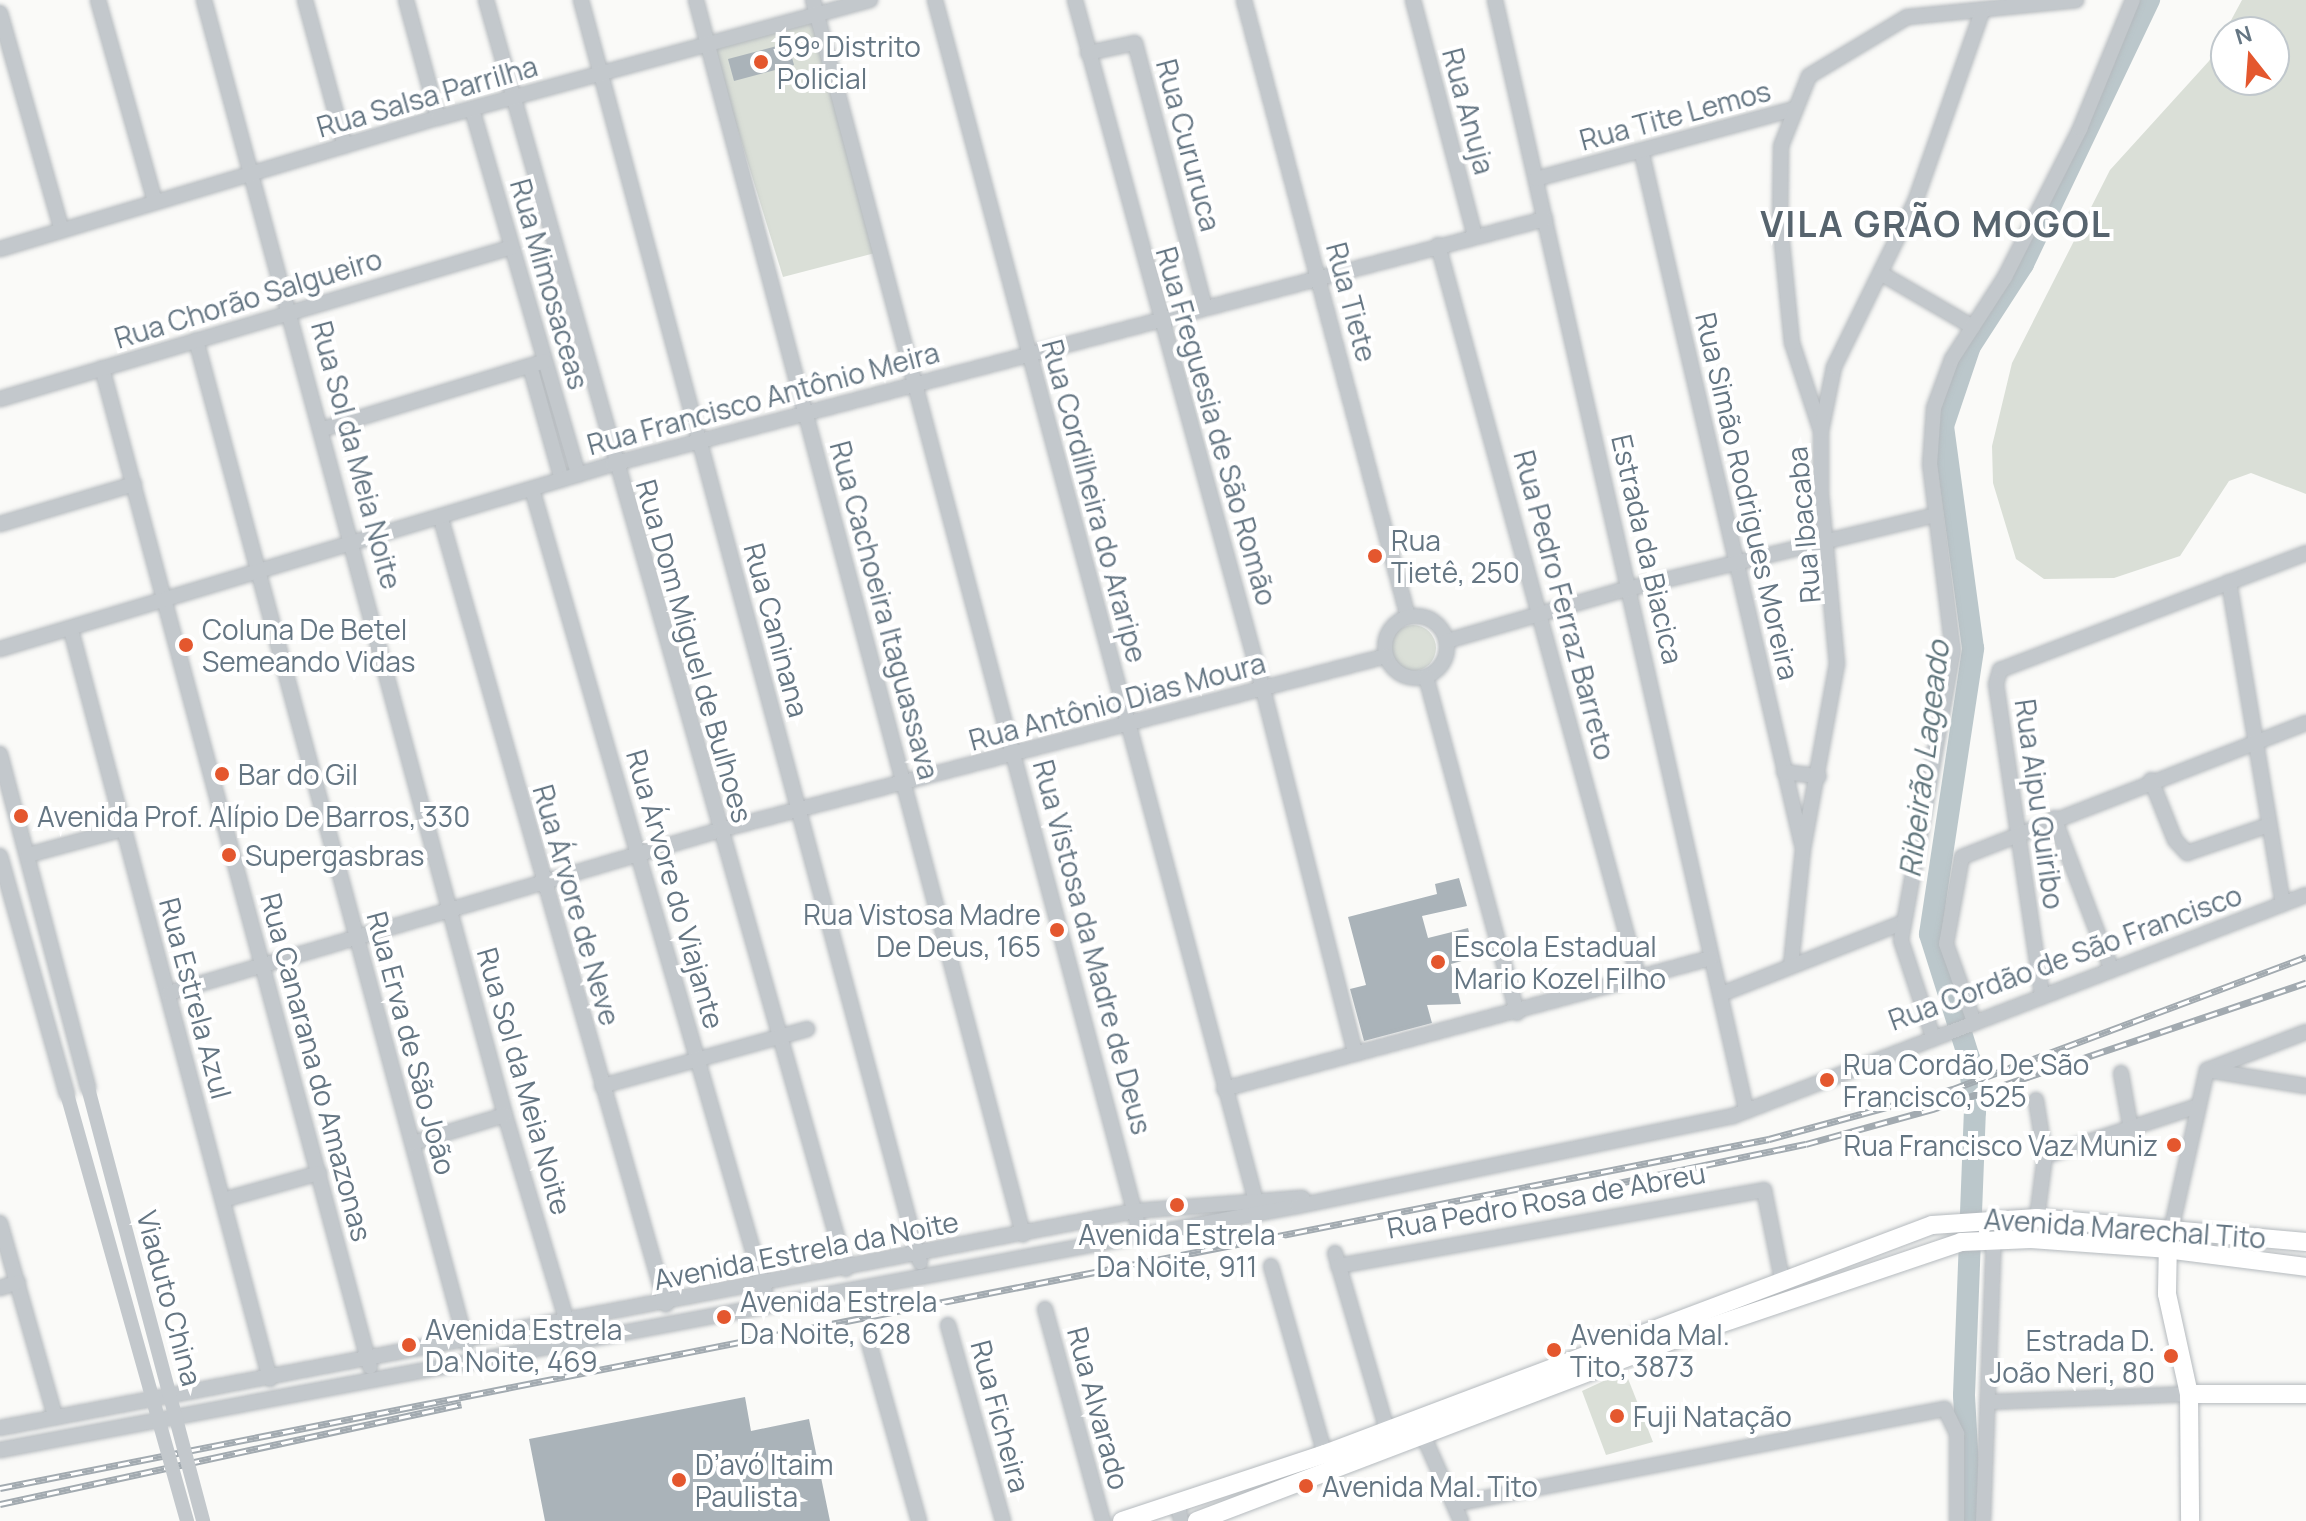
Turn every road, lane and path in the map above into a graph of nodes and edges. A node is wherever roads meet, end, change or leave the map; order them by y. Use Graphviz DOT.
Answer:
graph roads {
  1 [pos="98,0"];
  2 [pos="204,0"];
  3 [pos="305,0"];
  4 [pos="406,0"];
  5 [pos="486,0"];
  6 [pos="581,0"];
  7 [pos="696,0"];
  8 [pos="870,0"];
  9 [pos="935,0"];
  10 [pos="1075,0"];
  11 [pos="1244,0"];
  12 [pos="1413,0"];
  13 [pos="1495,0"];
  14 [pos="2076,0"];
  15 [pos="2133,0"];
  16 [pos="815,7"];
  17 [pos="1982,12"];
  18 [pos="0,13"];
  19 [pos="707,44"];
  20 [pos="1088,53"];
  21 [pos="602,73"];
  22 [pos="511,98"];
  23 [pos="472,109"];
  24 [pos="1794,109"];
  25 [pos="438,118"];
  26 [pos="345,146"];
  27 [pos="1642,154"];
  28 [pos="253,173"];
  29 [pos="1536,179"];
  30 [pos="155,202"];
  31 [pos="1545,219"];
  32 [pos="62,230"];
  33 [pos="1475,236"];
  34 [pos="1438,245"];
  35 [pos="512,247"];
  36 [pos="0,249"];
  37 [pos="1882,274"];
  38 [pos="1319,276"];
  39 [pos="1205,308"];
  40 [pos="292,311"];
  41 [pos="1160,320"];
  42 [pos="1973,327"];
  43 [pos="196,340"];
  44 [pos="1029,354"];
  45 [pos="545,361"];
  46 [pos="530,366"];
  47 [pos="102,368"];
  48 [pos="917,383"];
  49 [pos="1807,392"];
  50 [pos="1828,393"];
  51 [pos="0,399"];
  52 [pos="805,414"];
  53 [pos="323,429"];
  54 [pos="1821,431"];
  55 [pos="700,442"];
  56 [pos="613,464"];
  57 [pos="578,475"];
  58 [pos="562,480"];
  59 [pos="134,484"];
  60 [pos="532,489"];
  61 [pos="1936,515"];
  62 [pos="441,519"];
  63 [pos="0,524"];
  64 [pos="1827,539"];
  65 [pos="353,545"];
  66 [pos="2306,553"];
  67 [pos="1737,564"];
  68 [pos="259,573"];
  69 [pos="2229,582"];
  70 [pos="1631,588"];
  71 [pos="166,601"];
  72 [pos="1543,614"];
  73 [pos="1408,617"];
  74 [pos="71,630"];
  75 [pos="1447,641"];
  76 [pos="0,649"];
  77 [pos="1386,656"];
  78 [pos="1426,677"];
  79 [pos="1263,689"];
  80 [pos="2306,723"];
  81 [pos="1128,725"];
  82 [pos="2257,741"];
  83 [pos="0,754"];
  84 [pos="1016,754"];
  85 [pos="1784,772"];
  86 [pos="1819,776"];
  87 [pos="2151,780"];
  88 [pos="904,784"];
  89 [pos="799,810"];
  90 [pos="2054,818"];
  91 [pos="2269,825"];
  92 [pos="124,829"];
  93 [pos="720,830"];
  94 [pos="2017,831"];
  95 [pos="1803,849"];
  96 [pos="637,854"];
  97 [pos="28,855"];
  98 [pos="1,861"];
  99 [pos="542,884"];
  100 [pos="2306,895"];
  101 [pos="2283,903"];
  102 [pos="451,910"];
  103 [pos="1904,922"];
  104 [pos="357,938"];
  105 [pos="1711,958"];
  106 [pos="1791,965"];
  107 [pos="263,967"];
  108 [pos="2111,968"];
  109 [pos="1639,979"];
  110 [pos="169,993"];
  111 [pos="1724,993"];
  112 [pos="2042,995"];
  113 [pos="1517,1013"];
  114 [pos="1969,1021"];
  115 [pos="807,1029"];
  116 [pos="1937,1032"];
  117 [pos="2306,1032"];
  118 [pos="778,1036"];
  119 [pos="1355,1053"];
  120 [pos="697,1059"];
  121 [pos="2207,1070"];
  122 [pos="2121,1073"];
  123 [pos="602,1086"];
  124 [pos="2306,1086"];
  125 [pos="1224,1089"];
  126 [pos="2036,1100"];
  127 [pos="2195,1107"];
  128 [pos="1746,1109"];
  129 [pos="505,1115"];
  130 [pos="2131,1130"];
  131 [pos="413,1143"];
  132 [pos="2045,1156"];
  133 [pos="319,1173"];
  134 [pos="223,1200"];
  135 [pos="1257,1207"];
  136 [pos="1135,1211"];
  137 [pos="2037,1218"];
  138 [pos="0,1223"];
  139 [pos="2172,1226"];
  140 [pos="1140,1232"];
  141 [pos="1023,1234"];
  142 [pos="1989,1240"];
  143 [pos="2306,1242"];
  144 [pos="2166,1249"];
  145 [pos="919,1256"];
  146 [pos="1271,1266"];
  147 [pos="2306,1267"];
  148 [pos="846,1269"];
  149 [pos="922,1274"];
  150 [pos="1782,1279"];
  151 [pos="18,1282"];
  152 [pos="764,1285"];
  153 [pos="0,1288"];
  154 [pos="768,1303"];
  155 [pos="666,1304"];
  156 [pos="1045,1309"];
  157 [pos="567,1323"];
  158 [pos="948,1325"];
  159 [pos="573,1341"];
  160 [pos="466,1343"];
  161 [pos="869,1343"];
  162 [pos="368,1361"];
  163 [pos="270,1379"];
  164 [pos="373,1379"];
  165 [pos="2189,1394"];
  166 [pos="2306,1394"];
  167 [pos="1990,1402"];
  168 [pos="55,1416"];
  169 [pos="1416,1419"];
  170 [pos="0,1428"];
  171 [pos="1387,1430"];
  172 [pos="1424,1438"];
  173 [pos="0,1450"];
  174 [pos="1325,1454"];
  175 [pos="1455,1504"];
  176 [pos="1180,1513"];
  177 [pos="187,1521"];
  178 [pos="203,1521"];
  179 [pos="919,1521"];
  180 [pos="1003,1521"];
  181 [pos="1103,1521"];
  182 [pos="1122,1521"];
  183 [pos="1197,1521"];
  184 [pos="1461,1521"];
  185 [pos="1957,1521"];
  186 [pos="1983,1521"];
  187 [pos="2190,1521"];
  1 -- 30 [label="street"];
  2 -- 28 [label="street, Rua Sol da Meia Noite"];
  3 -- 26 [label="street"];
  4 -- 25 [label="street"];
  5 -- 22 [label="street, Rua Dom Miguel de Bulhoes"];
  6 -- 21 [label="street, Rua Caninana"];
  7 -- 19 [label="street, Rua Cachoeira Itaguassava"];
  8 -- 16 [label="street, Rua Salsa Parrilha"];
  9 -- 44 [label="street, Rua Cordilheira do Araripe"];
  10 -- 20 [label="street, Rua Freguesia de São Romão"];
  11 -- 38 [label="street, Rua Tiete"];
  12 -- 33 [label="street, Rua Anuja"];
  13 -- 29 [label="street, Estrada da Biacica"];
  14 -- 17 [label="street, Rua Tite Lemos"];
  15 -- 42 [label="street"];
  16 -- 19 [label="street, Rua Salsa Parrilha"];
  16 -- 48 [label="street, Rua Vistosa da Madre de Deus"];
  17 -- 24 [label="street, Rua Tite Lemos"];
  17 -- 37 [label="street, Rua Ibacaba"];
  18 -- 32 [label="street"];
  19 -- 21 [label="street, Rua Salsa Parrilha"];
  19 -- 52 [label="street, Rua Cachoeira Itaguassava"];
  20 -- 39 [label="street, Rua Cururuca"];
  20 -- 41 [label="street, Rua Freguesia de São Romão"];
  21 -- 22 [label="street, Rua Salsa Parrilha"];
  21 -- 55 [label="street, Rua Caninana"];
  22 -- 23 [label="street, Rua Salsa Parrilha"];
  22 -- 56 [label="street, Rua Dom Miguel de Bulhoes"];
  23 -- 25 [label="street, Rua Salsa Parrilha"];
  23 -- 35 [label="street, Rua Mimosaceas"];
  24 -- 27 [label="street, Rua Tite Lemos"];
  24 -- 49 [label="street"];
  25 -- 26 [label="street, Rua Salsa Parrilha"];
  26 -- 28 [label="street, Rua Salsa Parrilha"];
  27 -- 29 [label="street, Rua Tite Lemos"];
  27 -- 67 [label="street, Rua Simão Rodrigues Moreira"];
  28 -- 30 [label="street, Rua Salsa Parrilha"];
  28 -- 40 [label="street, Rua Sol da Meia Noite"];
  29 -- 31 [label="street, Estrada da Biacica"];
  30 -- 32 [label="street, Rua Salsa Parrilha"];
  31 -- 33 [label="street, Rua Francisco Antônio Meira"];
  31 -- 70 [label="street, Estrada da Biacica"];
  32 -- 36 [label="street, Rua Salsa Parrilha"];
  33 -- 34 [label="street, Rua Francisco Antônio Meira"];
  34 -- 38 [label="street, Rua Francisco Antônio Meira"];
  34 -- 72 [label="street, Rua Pedro Ferraz Barreto"];
  35 -- 40 [label="street, Rua Chorão Salgueiro"];
  35 -- 45 [label="street, Rua Mimosaceas"];
  37 -- 42 [label="street"];
  37 -- 50 [label="street, Rua Ibacaba"];
  38 -- 39 [label="street, Rua Francisco Antônio Meira"];
  38 -- 73 [label="street, Rua Tiete"];
  39 -- 41 [label="street, Rua Francisco Antônio Meira"];
  40 -- 43 [label="street, Rua Chorão Salgueiro"];
  40 -- 53 [label="street, Rua Sol da Meia Noite"];
  41 -- 44 [label="street, Rua Francisco Antônio Meira"];
  41 -- 79 [label="street, Rua Freguesia de São Romão"];
  42 -- 61 [label="street"];
  43 -- 47 [label="street, Rua Chorão Salgueiro"];
  43 -- 68 [label="street, Rua Erva de São João"];
  44 -- 48 [label="street, Rua Francisco Antônio Meira"];
  44 -- 81 [label="street, Rua Cordilheira do Araripe"];
  45 -- 46 [label="street"];
  45 -- 57 [label="street, Rua Mimosaceas"];
  46 -- 53 [label="street"];
  46 -- 58 [label="street, Rua Mimosaceas"];
  47 -- 51 [label="street, Rua Chorão Salgueiro"];
  47 -- 59 [label="street, Rua Canarana do Amazonas"];
  48 -- 52 [label="street, Rua Francisco Antônio Meira"];
  48 -- 84 [label="street, Rua Vistosa da Madre de Deus"];
  49 -- 50 [label="street"];
  49 -- 54 [label="street"];
  50 -- 54 [label="street, Rua Ibacaba"];
  52 -- 55 [label="street, Rua Francisco Antônio Meira"];
  52 -- 88 [label="street, Rua Cachoeira Itaguassava"];
  53 -- 65 [label="street, Rua Sol da Meia Noite"];
  54 -- 64 [label="street, Rua Ibacaba"];
  55 -- 56 [label="street, Rua Francisco Antônio Meira"];
  55 -- 89 [label="street, Rua Caninana"];
  56 -- 57 [label="street, Rua Francisco Antônio Meira"];
  56 -- 93 [label="street, Rua Dom Miguel de Bulhoes"];
  57 -- 58 [label="street, Rua Francisco Antônio Meira"];
  58 -- 60 [label="street, Rua Francisco Antônio Meira"];
  59 -- 63 [label="street"];
  59 -- 71 [label="street, Rua Canarana do Amazonas"];
  60 -- 62 [label="street, Rua Francisco Antônio Meira"];
  60 -- 96 [label="street, Rua Árvore do Viajante"];
  61 -- 64 [label="street"];
  61 -- 103 [label="street"];
  62 -- 65 [label="street, Rua Francisco Antônio Meira"];
  62 -- 99 [label="street, Rua Árvore de Neve"];
  64 -- 67 [label="street"];
  64 -- 86 [label="street, Rua Ibacaba"];
  65 -- 68 [label="street, Rua Francisco Antônio Meira"];
  65 -- 102 [label="street, Rua Sol da Meia Noite"];
  66 -- 69 [label="street"];
  67 -- 70 [label="street"];
  67 -- 85 [label="street, Rua Simão Rodrigues Moreira"];
  68 -- 71 [label="street, Rua Francisco Antônio Meira"];
  68 -- 104 [label="street, Rua Erva de São João"];
  69 -- 82 [label="street"];
  69 -- 94 [label="street, Rua Aipu Quiribo"];
  70 -- 72 [label="street"];
  70 -- 105 [label="street, Estrada da Biacica"];
  71 -- 74 [label="street, Rua Francisco Antônio Meira"];
  71 -- 107 [label="street, Rua Canarana do Amazonas"];
  72 -- 75 [label="street"];
  72 -- 109 [label="street, Rua Pedro Ferraz Barreto"];
  73 -- 75 [label="street"];
  73 -- 77 [label="street"];
  74 -- 76 [label="street, Rua Francisco Antônio Meira"];
  74 -- 92 [label="street, Rua Estrela Azul"];
  75 -- 78 [label="street"];
  77 -- 78 [label="street"];
  77 -- 79 [label="street, Rua Antônio Dias Moura"];
  78 -- 113 [label="street"];
  79 -- 81 [label="street, Rua Antônio Dias Moura"];
  79 -- 119 [label="street, Rua Freguesia de São Romão"];
  80 -- 82 [label="street"];
  81 -- 84 [label="street, Rua Antônio Dias Moura"];
  81 -- 125 [label="street, Rua Cordilheira do Araripe"];
  82 -- 87 [label="street"];
  82 -- 91 [label="street"];
  83 -- 97 [label="street, Viaduto China"];
  84 -- 88 [label="street, Rua Antônio Dias Moura"];
  84 -- 136 [label="street, Rua Vistosa da Madre de Deus"];
  85 -- 86 [label="street"];
  85 -- 95 [label="street, Rua Simão Rodrigues Moreira"];
  86 -- 95 [label="street, Rua Ibacaba"];
  87 -- 90 [label="street"];
  87 -- 91 [label="street"];
  88 -- 89 [label="street, Rua Antônio Dias Moura"];
  88 -- 141 [label="street, Rua Cachoeira Itaguassava"];
  89 -- 93 [label="street, Rua Antônio Dias Moura"];
  89 -- 145 [label="street, Rua Caninana"];
  90 -- 94 [label="street"];
  90 -- 108 [label="street"];
  91 -- 101 [label="street"];
  92 -- 97 [label="street"];
  92 -- 110 [label="street, Rua Estrela Azul"];
  93 -- 96 [label="street, Rua Antônio Dias Moura"];
  93 -- 118 [label="street, Rua Dom Miguel de Bulhoes"];
  94 -- 112 [label="street, Rua Aipu Quiribo"];
  94 -- 114 [label="street"];
  95 -- 106 [label="street, Rua Ibacaba"];
  96 -- 99 [label="street, Rua Antônio Dias Moura"];
  96 -- 120 [label="street, Rua Árvore do Viajante"];
  97 -- 178 [label="street, Viaduto China, bridge"];
  98 -- 177 [label="street, Viaduto China, bridge"];
  99 -- 102 [label="street, Rua Antônio Dias Moura"];
  99 -- 123 [label="street, Rua Árvore de Neve"];
  100 -- 101 [label="street, Rua Cordão de São Francisco"];
  101 -- 108 [label="street, Rua Cordão de São Francisco"];
  102 -- 104 [label="street, Rua Antônio Dias Moura"];
  102 -- 129 [label="street, Rua Sol da Meia Noite"];
  103 -- 106 [label="street"];
  103 -- 116 [label="street"];
  104 -- 107 [label="street, Rua Antônio Dias Moura"];
  104 -- 131 [label="street, Rua Erva de São João"];
  105 -- 109 [label="street"];
  105 -- 111 [label="street, Estrada da Biacica"];
  106 -- 111 [label="street"];
  107 -- 110 [label="street, Rua Antônio Dias Moura"];
  107 -- 133 [label="street, Rua Canarana do Amazonas"];
  108 -- 112 [label="street, Rua Cordão de São Francisco"];
  109 -- 113 [label="street"];
  110 -- 134 [label="street, Rua Estrela Azul"];
  111 -- 128 [label="street, Estrada da Biacica"];
  112 -- 114 [label="street, Rua Cordão de São Francisco"];
  113 -- 119 [label="street"];
  114 -- 116 [label="street, Rua Cordão de São Francisco"];
  115 -- 118 [label="street"];
  116 -- 128 [label="street, Rua Cordão de São Francisco"];
  117 -- 121 [label="street"];
  118 -- 120 [label="street"];
  118 -- 148 [label="street, Rua Dom Miguel de Bulhoes"];
  119 -- 125 [label="street"];
  120 -- 123 [label="street"];
  120 -- 152 [label="street, Rua Árvore do Viajante"];
  121 -- 124 [label="street"];
  121 -- 127 [label="street"];
  122 -- 130 [label="street"];
  123 -- 155 [label="street, Rua Árvore de Neve"];
  125 -- 135 [label="street, Rua Cordilheira do Araripe"];
  126 -- 132 [label="street"];
  127 -- 130 [label="street"];
  127 -- 139 [label="street"];
  128 -- 135 [label="street, Rua Cordão de São Francisco"];
  129 -- 131 [label="street"];
  129 -- 157 [label="street, Rua Sol da Meia Noite"];
  130 -- 132 [label="street"];
  131 -- 160 [label="street, Rua Erva de São João"];
  132 -- 137 [label="street"];
  133 -- 134 [label="street"];
  133 -- 162 [label="street, Rua Canarana do Amazonas"];
  134 -- 163 [label="street, Rua Estrela Azul"];
  135 -- 136 [label="street, Avenida Estrela da Noite"];
  135 -- 140 [label="street, Avenida Estrela da Noite"];
  136 -- 140 [label="street, Rua Vistosa da Madre de Deus"];
  136 -- 141 [label="street, Avenida Estrela da Noite"];
  137 -- 139 [label="main road, Avenida Marechal Tito"];
  137 -- 150 [label="main road, Avenida Marechal Tito"];
  138 -- 151 [label="street"];
  139 -- 143 [label="main road, Avenida Marechal Tito"];
  139 -- 144 [label="main road"];
  140 -- 149 [label="street, Avenida Estrela da Noite"];
  141 -- 145 [label="street, Avenida Estrela da Noite"];
  142 -- 144 [label="main road, Avenida Marechal Tito"];
  142 -- 167 [label="street"];
  142 -- 172 [label="main road, Avenida Marechal Tito"];
  144 -- 147 [label="main road, Avenida Marechal Tito"];
  144 -- 165 [label="main road"];
  145 -- 148 [label="street, Avenida Estrela da Noite"];
  145 -- 149 [label="street, Rua Caninana"];
  146 -- 174 [label="street"];
  148 -- 152 [label="street, Avenida Estrela da Noite"];
  149 -- 154 [label="street, Avenida Estrela da Noite"];
  150 -- 169 [label="main road, Avenida Marechal Tito"];
  150 -- 171 [label="street, Rua Pedro Rosa de Abreu"];
  151 -- 153 [label="street"];
  151 -- 168 [label="street"];
  152 -- 154 [label="street, Rua Árvore do Viajante"];
  152 -- 155 [label="street, Avenida Estrela da Noite"];
  154 -- 159 [label="street, Avenida Estrela da Noite"];
  155 -- 157 [label="street, Avenida Estrela da Noite"];
  156 -- 181 [label="street, Rua Alvarado"];
  157 -- 159 [label="street, Rua Sol da Meia Noite"];
  157 -- 160 [label="street, Avenida Estrela da Noite"];
  158 -- 180 [label="street, Rua Ficheira"];
  159 -- 164 [label="street, Avenida Estrela da Noite"];
  160 -- 162 [label="street, Avenida Estrela da Noite"];
  161 -- 179 [label="street"];
  162 -- 163 [label="street, Avenida Estrela da Noite"];
  162 -- 164 [label="street"];
  163 -- 168 [label="street, Avenida Estrela da Noite"];
  164 -- 173 [label="street, Avenida Estrela da Noite"];
  165 -- 166 [label="main road"];
  165 -- 167 [label="street"];
  165 -- 187 [label="main road"];
  167 -- 186 [label="street"];
  168 -- 170 [label="street, Avenida Estrela da Noite"];
  169 -- 171 [label="main road, Avenida Marechal Tito"];
  169 -- 172 [label="street"];
  171 -- 174 [label="main road, Avenida Marechal Tito"];
  172 -- 175 [label="street"];
  172 -- 183 [label="main road, Avenida Marechal Tito"];
  174 -- 176 [label="main road, Avenida Marechal Tito"];
  175 -- 184 [label="street"];
  175 -- 185 [label="street"];
  176 -- 182 [label="main road, Avenida Marechal Tito"];
}
